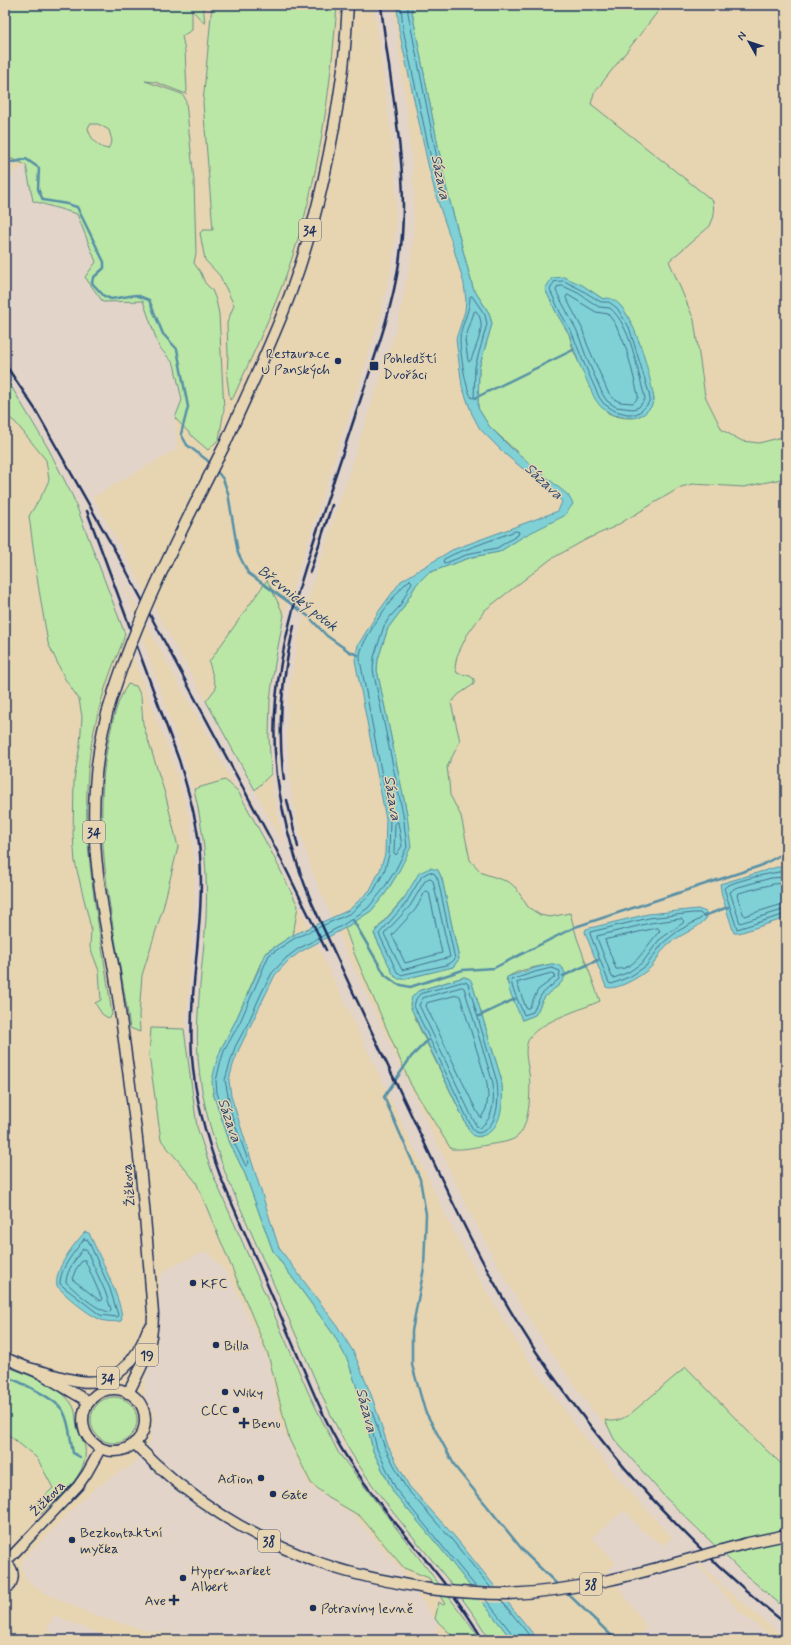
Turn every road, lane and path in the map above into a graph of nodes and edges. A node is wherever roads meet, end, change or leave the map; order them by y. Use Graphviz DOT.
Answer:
graph roads {
  1 [pos="348,5"];
  2 [pos="153,1314"];
  3 [pos="5,1358"];
  4 [pos="29,1368"];
  5 [pos="128,1393"];
  6 [pos="89,1402"];
  7 [pos="134,1443"];
  8 [pos="101,1448"];
  9 [pos="786,1534"];
  10 [pos="6,1562"];
  11 [pos="5,1590"];
  1 -- 2 [label="main road, Žižkova / 34, bridge"];
  2 -- 4 [label="main road, 34"];
  2 -- 5 [label="main road, Žižkova / 19"];
  3 -- 4 [label="main road, 34"];
  4 -- 6 [label="main road, 34"];
  5 -- 6 [label="main road, 34"];
  5 -- 7 [label="main road, 34"];
  6 -- 8 [label="main road, 34"];
  7 -- 8 [label="main road"];
  7 -- 9 [label="main road, 38, bridge"];
  8 -- 10 [label="main road, Žižkova"];
  10 -- 11 [label="main road, Žižkova"];
}
